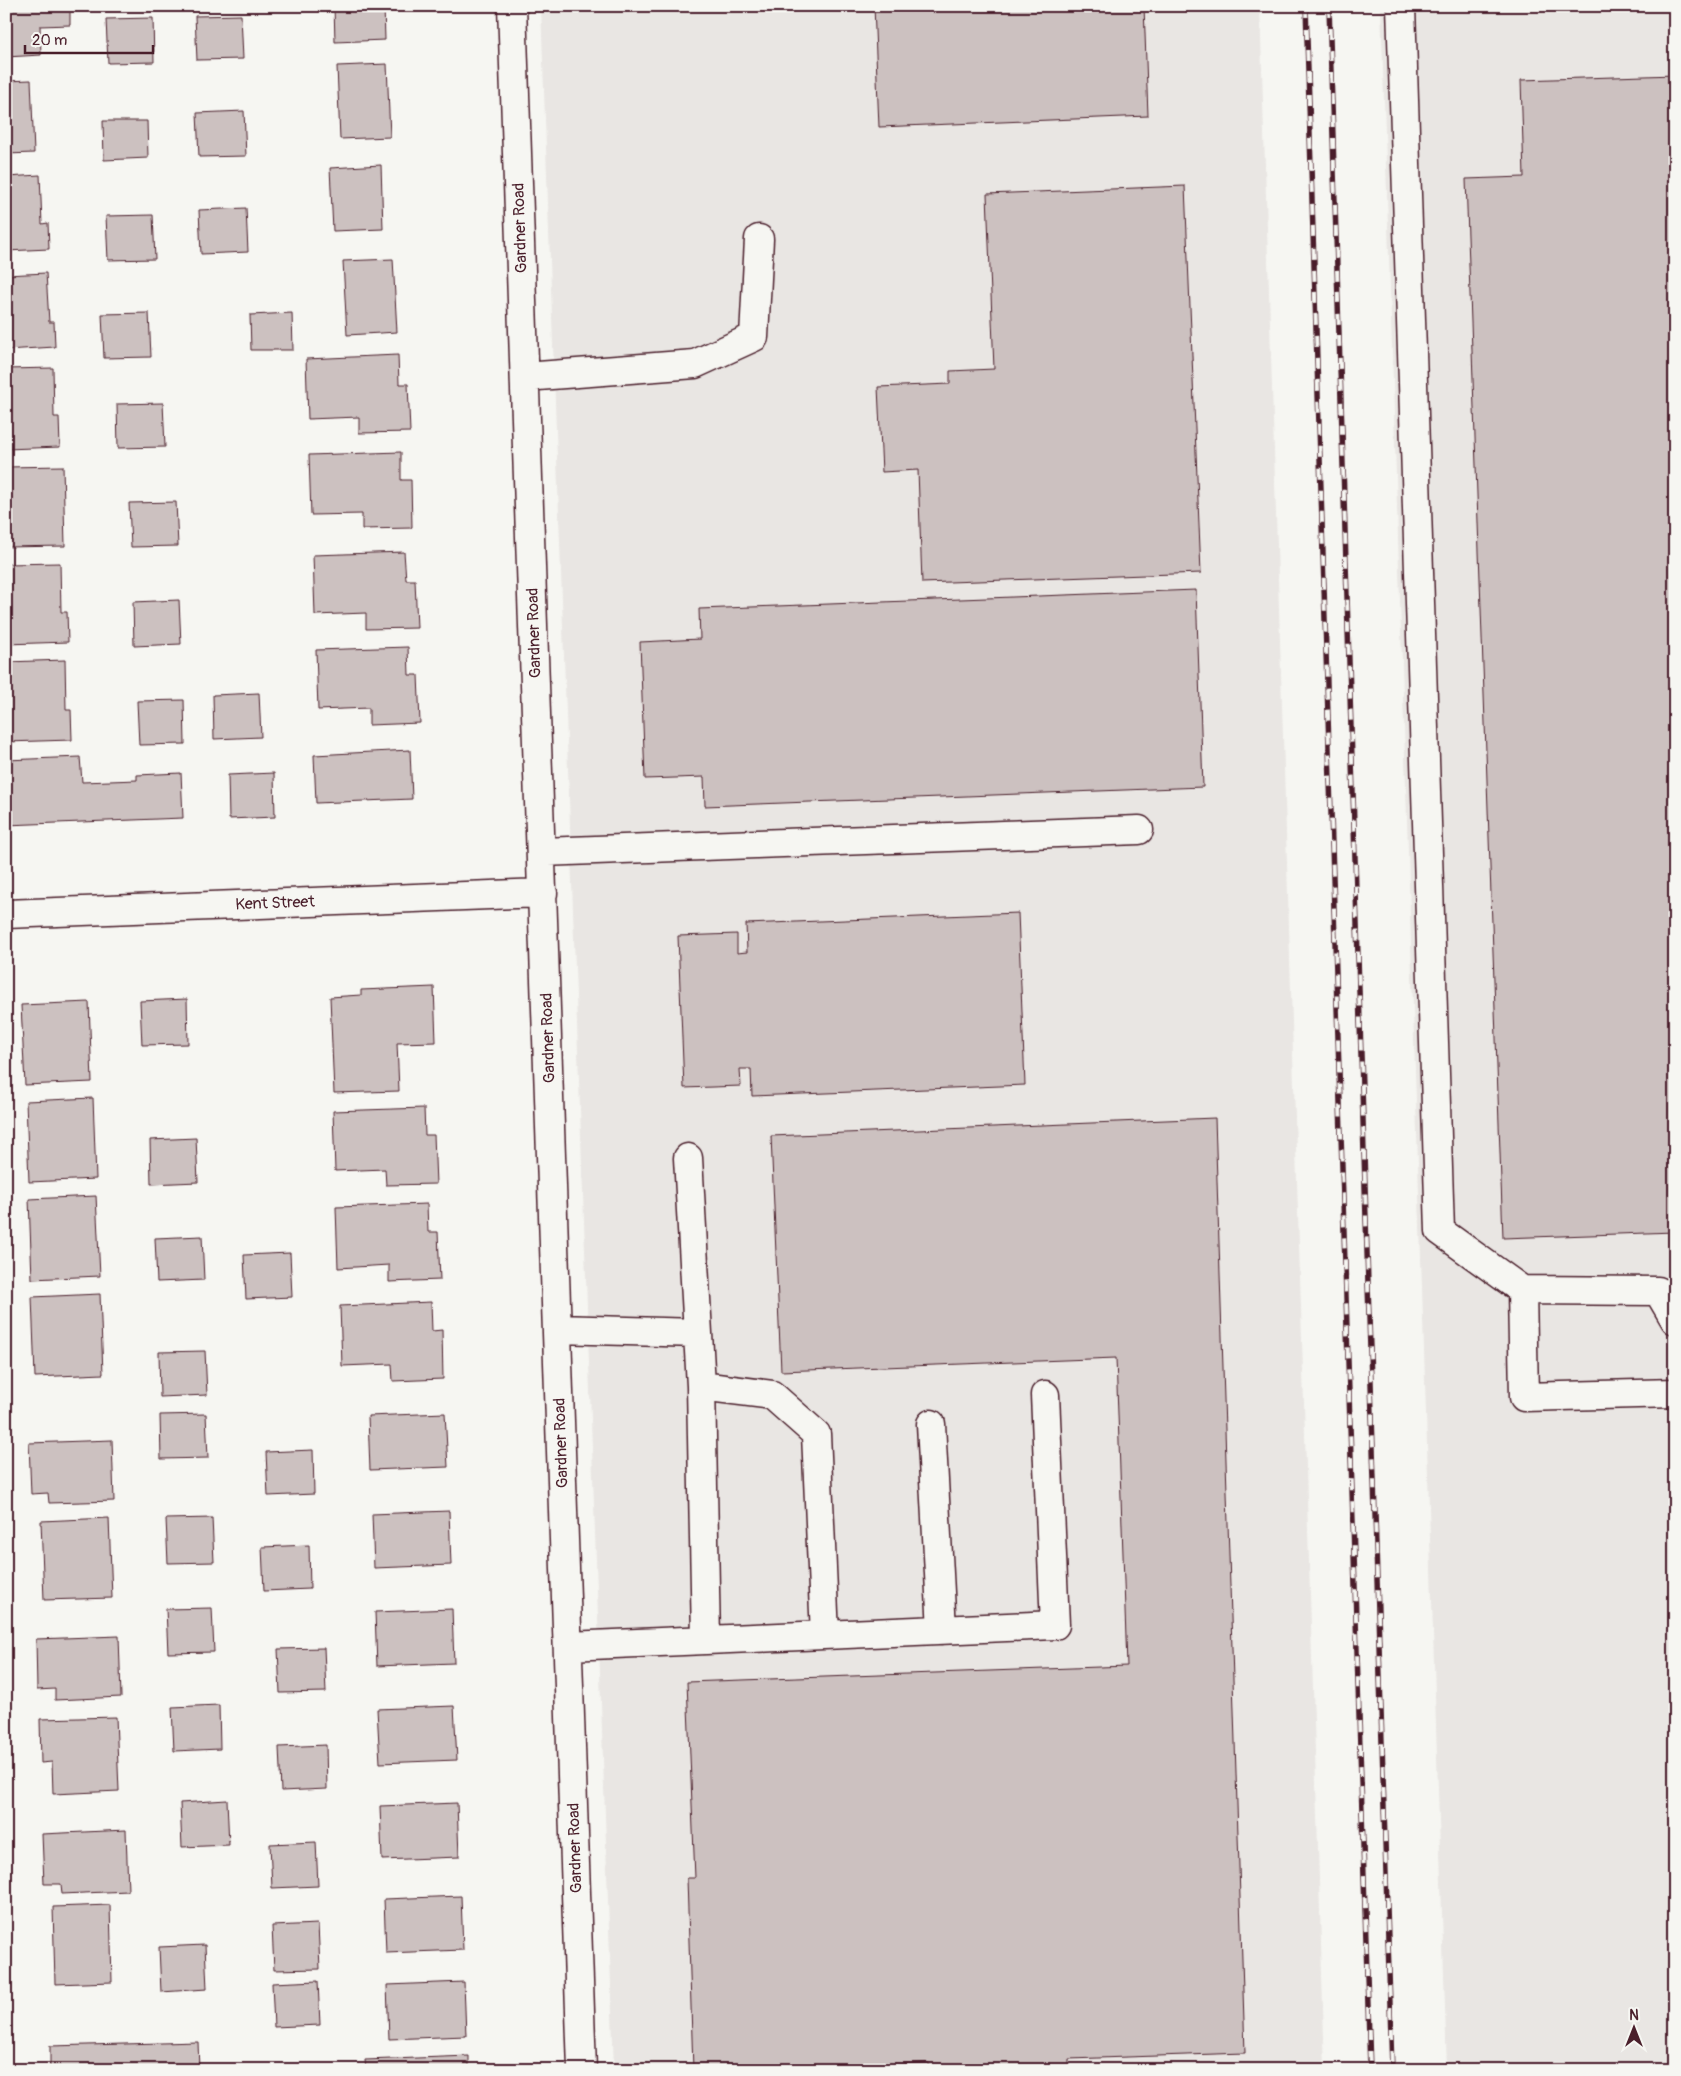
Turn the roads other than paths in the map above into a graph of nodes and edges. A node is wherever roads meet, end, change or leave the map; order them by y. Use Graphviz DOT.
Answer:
graph roads {
  1 [pos="512,6"];
  2 [pos="1401,6"];
  3 [pos="759,239"];
  4 [pos="525,376"];
  5 [pos="1139,830"];
  6 [pos="542,852"];
  7 [pos="543,893"];
  8 [pos="6,914"];
  9 [pos="688,1158"];
  10 [pos="1522,1290"];
  11 [pos="1675,1320"];
  12 [pos="558,1329"];
  13 [pos="698,1333"];
  14 [pos="701,1386"];
  15 [pos="1675,1394"];
  16 [pos="1045,1395"];
  17 [pos="932,1424"];
  18 [pos="942,1630"];
  19 [pos="825,1635"];
  20 [pos="706,1639"];
  21 [pos="568,1646"];
  22 [pos="582,2070"];
  1 -- 4 [label="street, Gardner Road"];
  2 -- 10 [label="street"];
  3 -- 4 [label="street"];
  4 -- 6 [label="street, Gardner Road"];
  5 -- 6 [label="street"];
  6 -- 7 [label="street, Gardner Road"];
  7 -- 8 [label="street, Kent Street"];
  7 -- 12 [label="street, Gardner Road"];
  9 -- 13 [label="street"];
  10 -- 11 [label="street"];
  10 -- 15 [label="street"];
  12 -- 13 [label="street"];
  12 -- 21 [label="street, Gardner Road"];
  13 -- 14 [label="street"];
  14 -- 19 [label="street"];
  14 -- 20 [label="street"];
  16 -- 18 [label="street"];
  17 -- 18 [label="street"];
  18 -- 19 [label="street"];
  19 -- 20 [label="street"];
  20 -- 21 [label="street"];
  21 -- 22 [label="street, Gardner Road"];
}
